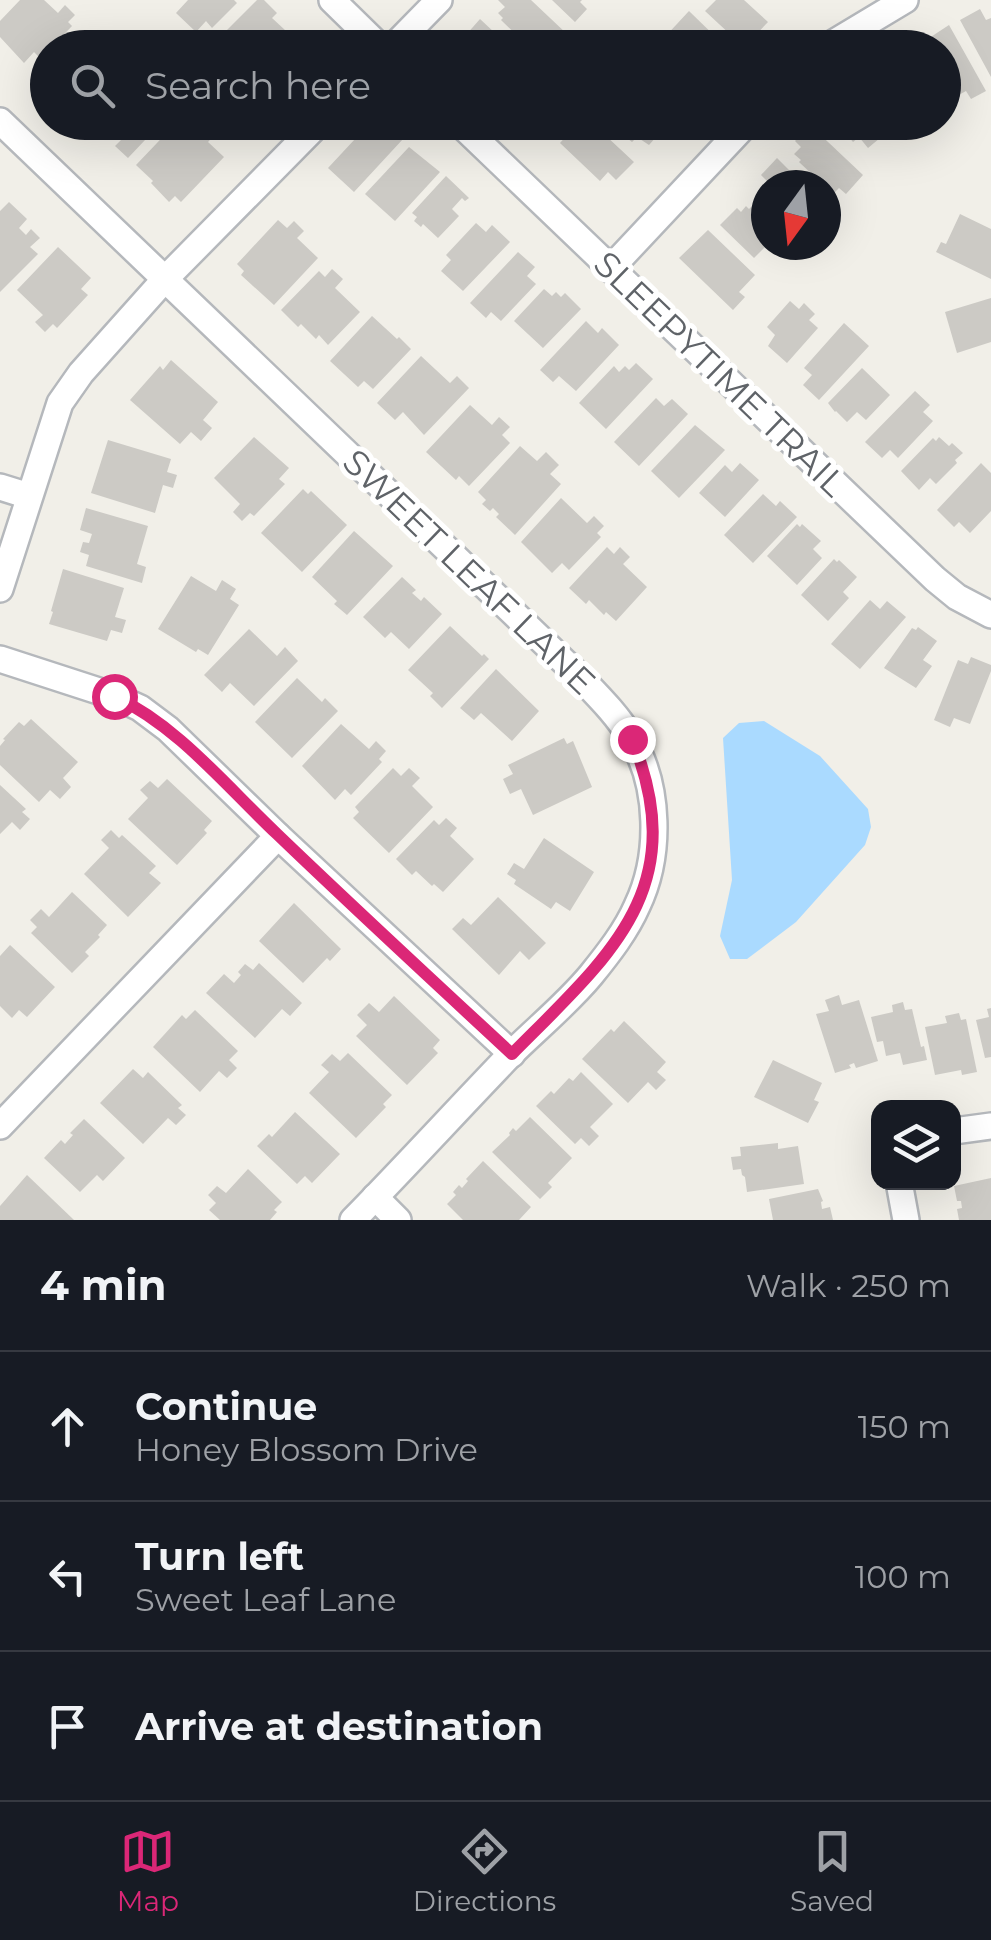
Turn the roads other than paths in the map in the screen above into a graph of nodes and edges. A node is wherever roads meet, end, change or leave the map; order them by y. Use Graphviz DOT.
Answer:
graph roads {
  1 [pos="332,0"];
  2 [pos="438,0"];
  3 [pos="905,0"];
  4 [pos="363,30"];
  5 [pos="409,30"];
  6 [pos="854,30"];
  7 [pos="0,121"];
  8 [pos="302,140"];
  9 [pos="477,140"];
  10 [pos="731,140"];
  11 [pos="610,269"];
  12 [pos="165,279"];
  13 [pos="0,487"];
  14 [pos="28,496"];
  15 [pos="0,589"];
  16 [pos="991,615"];
  17 [pos="0,659"];
  18 [pos="278,836"];
  19 [pos="512,1054"];
  20 [pos="0,1126"];
  21 [pos="991,1126"];
  22 [pos="961,1129"];
  23 [pos="900,1190"];
  24 [pos="375,1197"];
  25 [pos="353,1220"];
  26 [pos="398,1220"];
  27 [pos="906,1220"];
  1 -- 4 [label="street"];
  2 -- 5 [label="street"];
  3 -- 6 [label="street"];
  7 -- 12 [label="street, SWEET LEAF LANE"];
  8 -- 12 [label="street"];
  9 -- 11 [label="street, SLEEPYTIME TRAIL"];
  10 -- 11 [label="street"];
  11 -- 16 [label="street, SLEEPYTIME TRAIL"];
  12 -- 14 [label="street"];
  12 -- 19 [label="street, SWEET LEAF LANE"];
  13 -- 14 [label="street"];
  14 -- 15 [label="street"];
  17 -- 18 [label="street"];
  18 -- 19 [label="street"];
  18 -- 20 [label="street"];
  19 -- 24 [label="street, SWEET LEAF LANE"];
  21 -- 22 [label="street"];
  23 -- 27 [label="street"];
  24 -- 25 [label="street, SWEET LEAF LANE"];
  24 -- 26 [label="street"];
}
